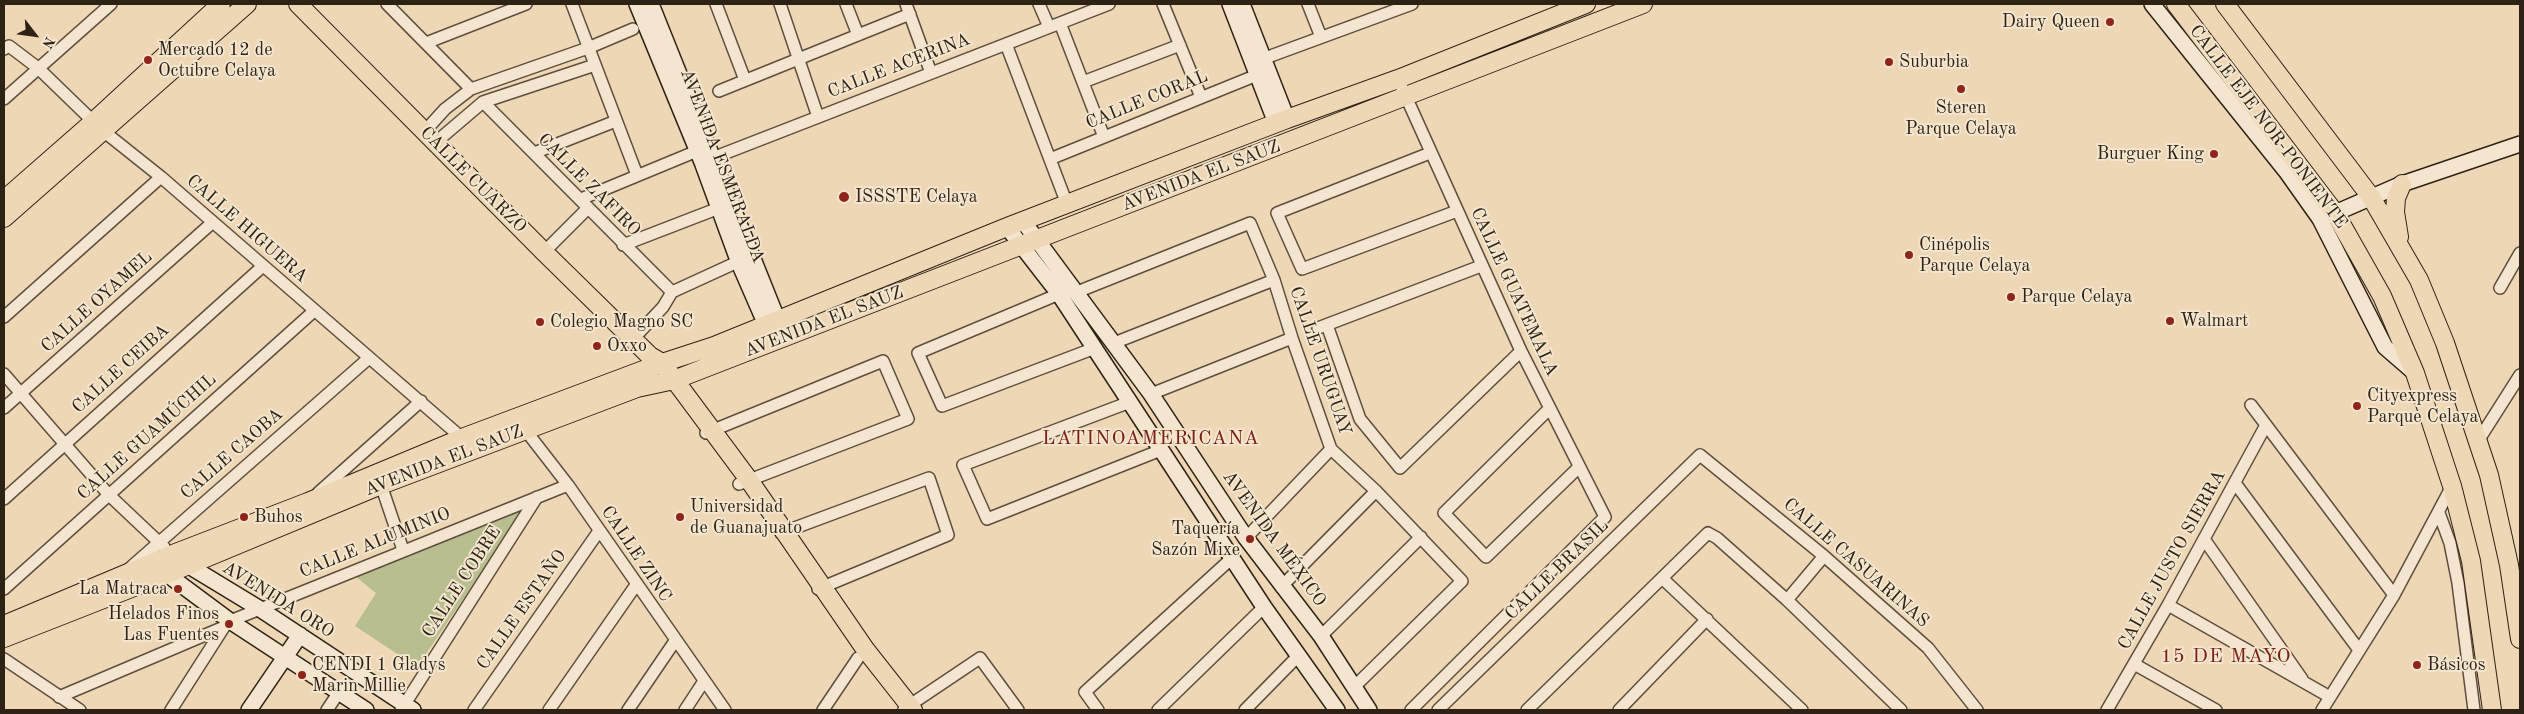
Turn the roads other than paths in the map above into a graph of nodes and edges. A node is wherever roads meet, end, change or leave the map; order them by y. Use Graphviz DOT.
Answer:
graph roads {
  1 [pos="111,4"];
  2 [pos="221,4"];
  3 [pos="248,4"];
  4 [pos="298,4"];
  5 [pos="387,4"];
  6 [pos="526,4"];
  7 [pos="572,4"];
  8 [pos="637,4"];
  9 [pos="716,4"];
  10 [pos="780,4"];
  11 [pos="846,4"];
  12 [pos="1039,4"];
  13 [pos="1105,4"];
  14 [pos="1163,4"];
  15 [pos="1230,4"];
  16 [pos="1242,4"];
  17 [pos="1308,4"];
  18 [pos="1412,4"];
  19 [pos="1643,4"];
  20 [pos="2152,4"];
  21 [pos="2176,4"];
  22 [pos="2225,4"];
  23 [pos="655,5"];
  24 [pos="1575,6"];
  25 [pos="908,9"];
  26 [pos="1060,23"];
  27 [pos="1588,25"];
  28 [pos="1049,27"];
  29 [pos="633,29"];
  30 [pos="858,35"];
  31 [pos="1321,37"];
  32 [pos="426,43"];
  33 [pos="1006,44"];
  34 [pos="1180,45"];
  35 [pos="6,47"];
  36 [pos="588,48"];
  37 [pos="800,58"];
  38 [pos="594,65"];
  39 [pos="1258,65"];
  40 [pos="38,68"];
  41 [pos="931,73"];
  42 [pos="1398,79"];
  43 [pos="745,80"];
  44 [pos="1083,82"];
  45 [pos="471,89"];
  46 [pos="718,91"];
  47 [pos="1406,96"];
  48 [pos="1201,97"];
  49 [pos="4,99"];
  50 [pos="482,102"];
  51 [pos="818,117"];
  52 [pos="616,121"];
  53 [pos="1282,121"];
  54 [pos="98,126"];
  55 [pos="431,137"];
  56 [pos="1104,137"];
  57 [pos="2520,144"];
  58 [pos="534,153"];
  59 [pos="1430,153"];
  60 [pos="704,157"];
  61 [pos="1050,159"];
  62 [pos="637,175"];
  63 [pos="161,177"];
  64 [pos="2402,184"];
  65 [pos="2371,197"];
  66 [pos="4,200"];
  67 [pos="584,204"];
  68 [pos="1067,204"];
  69 [pos="719,208"];
  70 [pos="1457,211"];
  71 [pos="2328,216"];
  72 [pos="4,218"];
  73 [pos="214,222"];
  74 [pos="1015,224"];
  75 [pos="1028,243"];
  76 [pos="623,245"];
  77 [pos="2400,247"];
  78 [pos="544,252"];
  79 [pos="2520,254"];
  80 [pos="745,258"];
  81 [pos="263,266"];
  82 [pos="1482,266"];
  83 [pos="1274,280"];
  84 [pos="2500,288"];
  85 [pos="672,292"];
  86 [pos="1078,292"];
  87 [pos="1059,294"];
  88 [pos="314,311"];
  89 [pos="4,317"];
  90 [pos="771,323"];
  91 [pos="1292,338"];
  92 [pos="633,339"];
  93 [pos="779,339"];
  94 [pos="1114,343"];
  95 [pos="1095,348"];
  96 [pos="1521,351"];
  97 [pos="369,358"];
  98 [pos="655,362"];
  99 [pos="4,374"];
  100 [pos="2520,374"];
  101 [pos="670,381"];
  102 [pos="2517,389"];
  103 [pos="21,393"];
  104 [pos="1151,394"];
  105 [pos="421,401"];
  106 [pos="1130,402"];
  107 [pos="2251,405"];
  108 [pos="4,408"];
  109 [pos="1549,409"];
  110 [pos="521,424"];
  111 [pos="2266,426"];
  112 [pos="708,431"];
  113 [pos="462,438"];
  114 [pos="2478,441"];
  115 [pos="64,443"];
  116 [pos="1331,449"];
  117 [pos="1161,450"];
  118 [pos="1700,454"];
  119 [pos="1578,468"];
  120 [pos="744,482"];
  121 [pos="2235,483"];
  122 [pos="381,485"];
  123 [pos="568,485"];
  124 [pos="2452,486"];
  125 [pos="1376,491"];
  126 [pos="109,495"];
  127 [pos="537,497"];
  128 [pos="4,498"];
  129 [pos="308,502"];
  130 [pos="2439,513"];
  131 [pos="599,531"];
  132 [pos="781,534"];
  133 [pos="1421,537"];
  134 [pos="1246,538"];
  135 [pos="2204,540"];
  136 [pos="159,542"];
  137 [pos="404,550"];
  138 [pos="173,554"];
  139 [pos="1824,556"];
  140 [pos="1232,558"];
  141 [pos="153,563"];
  142 [pos="188,566"];
  143 [pos="167,574"];
  144 [pos="119,578"];
  145 [pos="1663,579"];
  146 [pos="636,586"];
  147 [pos="1281,587"];
  148 [pos="821,588"];
  149 [pos="4,589"];
  150 [pos="2394,595"];
  151 [pos="1787,600"];
  152 [pos="2168,605"];
  153 [pos="1264,607"];
  154 [pos="260,608"];
  155 [pos="6,619"];
  156 [pos="1707,619"];
  157 [pos="227,624"];
  158 [pos="300,635"];
  159 [pos="1321,636"];
  160 [pos="4,638"];
  161 [pos="2520,639"];
  162 [pos="675,641"];
  163 [pos="2359,650"];
  164 [pos="1298,656"];
  165 [pos="284,657"];
  166 [pos="858,658"];
  167 [pos="4,659"];
  168 [pos="2134,664"];
  169 [pos="704,681"];
  170 [pos="2304,682"];
  171 [pos="1353,688"];
  172 [pos="339,692"];
  173 [pos="59,697"];
  174 [pos="2330,697"];
  175 [pos="406,708"];
  176 [pos="906,709"];
  177 [pos="1014,709"];
  178 [pos="80,710"];
  179 [pos="171,710"];
  180 [pos="250,710"];
  181 [pos="326,710"];
  182 [pos="366,710"];
  183 [pos="474,710"];
  184 [pos="549,710"];
  185 [pos="628,710"];
  186 [pos="685,710"];
  187 [pos="725,710"];
  188 [pos="823,710"];
  189 [pos="1098,710"];
  190 [pos="1158,710"];
  191 [pos="1245,710"];
  192 [pos="1336,710"];
  193 [pos="1369,710"];
  194 [pos="1411,710"];
  195 [pos="1438,710"];
  196 [pos="1527,710"];
  197 [pos="1619,710"];
  198 [pos="1802,710"];
  199 [pos="1901,710"];
  200 [pos="1976,710"];
  201 [pos="2107,710"];
  202 [pos="2216,710"];
  203 [pos="2322,710"];
  204 [pos="2474,710"];
  205 [pos="2492,710"];
  1 -- 40 [label="street"];
  2 -- 54 [label="main road"];
  3 -- 54 [label="main road"];
  4 -- 55 [label="main road, CALLE CUARZO"];
  5 -- 32 [label="street"];
  6 -- 32 [label="street"];
  7 -- 36 [label="street"];
  8 -- 60 [label="street, AVENIDA ESMERALDA"];
  9 -- 43 [label="street"];
  10 -- 37 [label="street"];
  11 -- 30 [label="street"];
  12 -- 28 [label="street"];
  13 -- 26 [label="street, CALLE ACERINA"];
  14 -- 34 [label="street"];
  15 -- 39 [label="street"];
  16 -- 39 [label="street"];
  17 -- 31 [label="street"];
  18 -- 31 [label="street, CALLE CORAL"];
  19 -- 27 [label="main road, AVENIDA EL SAUZ"];
  20 -- 71 [label="street"];
  21 -- 71 [label="main road, CALLE EJE NOR-PONIENTE"];
  22 -- 65 [label="main road"];
  23 -- 60 [label="street, AVENIDA ESMERALDA"];
  24 -- 27 [label="street"];
  24 -- 42 [label="main road, AVENIDA EL SAUZ"];
  25 -- 30 [label="street"];
  25 -- 41 [label="street"];
  26 -- 28 [label="street, CALLE ACERINA"];
  26 -- 44 [label="street"];
  27 -- 47 [label="main road, AVENIDA EL SAUZ"];
  28 -- 33 [label="street, CALLE ACERINA"];
  29 -- 36 [label="street"];
  30 -- 37 [label="street"];
  31 -- 39 [label="street, CALLE CORAL"];
  32 -- 45 [label="street"];
  33 -- 41 [label="street, CALLE ACERINA"];
  33 -- 61 [label="street"];
  34 -- 44 [label="street"];
  34 -- 48 [label="street"];
  35 -- 40 [label="street, CALLE HIGUERA"];
  36 -- 38 [label="street"];
  36 -- 45 [label="street"];
  37 -- 43 [label="street"];
  37 -- 51 [label="street"];
  38 -- 50 [label="street"];
  38 -- 52 [label="street"];
  39 -- 48 [label="street, CALLE CORAL"];
  39 -- 53 [label="street"];
  40 -- 49 [label="street"];
  40 -- 54 [label="street, CALLE HIGUERA"];
  41 -- 51 [label="street, CALLE ACERINA"];
  42 -- 47 [label="street, CALLE GUATEMALA"];
  42 -- 53 [label="main road, AVENIDA EL SAUZ"];
  43 -- 46 [label="street"];
  44 -- 56 [label="street"];
  45 -- 55 [label="street"];
  47 -- 59 [label="street, CALLE GUATEMALA"];
  47 -- 75 [label="main road, AVENIDA EL SAUZ"];
  48 -- 56 [label="street, CALLE CORAL"];
  50 -- 55 [label="street"];
  50 -- 58 [label="street, CALLE ZAFIRO"];
  51 -- 60 [label="street, CALLE ACERINA"];
  52 -- 58 [label="street"];
  52 -- 62 [label="street"];
  53 -- 68 [label="main road, AVENIDA EL SAUZ"];
  54 -- 63 [label="street, CALLE HIGUERA"];
  54 -- 66 [label="main road"];
  54 -- 72 [label="main road"];
  55 -- 78 [label="main road, CALLE CUARZO"];
  56 -- 61 [label="street, CALLE CORAL"];
  57 -- 64 [label="street"];
  58 -- 67 [label="street, CALLE ZAFIRO"];
  59 -- 70 [label="street, CALLE GUATEMALA"];
  59 -- 70 [label="street, CALLE URUGUAY"];
  60 -- 62 [label="street, CALLE ACERINA"];
  60 -- 69 [label="street, AVENIDA ESMERALDA"];
  60 -- 80 [label="street, AVENIDA ESMERALDA"];
  61 -- 68 [label="street"];
  62 -- 67 [label="street, CALLE ACERINA"];
  63 -- 73 [label="street, CALLE HIGUERA"];
  63 -- 89 [label="street"];
  64 -- 65 [label="street"];
  64 -- 77 [label="main road"];
  65 -- 71 [label="street"];
  65 -- 77 [label="main road"];
  67 -- 76 [label="street, CALLE ZAFIRO"];
  67 -- 78 [label="street, CALLE ACERINA"];
  68 -- 74 [label="main road, AVENIDA EL SAUZ"];
  69 -- 76 [label="street"];
  69 -- 80 [label="street, AVENIDA ESMERALDA"];
  70 -- 82 [label="street, CALLE GUATEMALA"];
  71 -- 124 [label="main road, CALLE EJE NOR-PONIENTE"];
  73 -- 81 [label="street, CALLE HIGUERA"];
  73 -- 103 [label="street, CALLE OYAMEL"];
  74 -- 75 [label="street, AVENIDA MÉXICO"];
  74 -- 90 [label="main road, AVENIDA EL SAUZ"];
  75 -- 86 [label="street, AVENIDA MÉXICO"];
  75 -- 87 [label="street, AVENIDA MÉXICO"];
  75 -- 93 [label="main road, AVENIDA EL SAUZ"];
  76 -- 85 [label="street, CALLE ZAFIRO"];
  77 -- 114 [label="main road"];
  78 -- 92 [label="main road, CALLE CUARZO"];
  79 -- 84 [label="street"];
  80 -- 85 [label="street"];
  80 -- 90 [label="street, AVENIDA ESMERALDA"];
  81 -- 88 [label="street, CALLE HIGUERA"];
  81 -- 115 [label="street, CALLE CEIBA"];
  82 -- 96 [label="street, CALLE GUATEMALA"];
  82 -- 96 [label="street, CALLE URUGUAY"];
  83 -- 86 [label="street, CALLE URUGUAY"];
  83 -- 91 [label="street, CALLE URUGUAY"];
  83 -- 94 [label="street"];
  85 -- 92 [label="street"];
  86 -- 94 [label="street, AVENIDA MÉXICO"];
  87 -- 95 [label="street, AVENIDA MÉXICO"];
  87 -- 95 [label="street"];
  88 -- 97 [label="street, CALLE HIGUERA"];
  88 -- 126 [label="street, CALLE GUAMÚCHIL"];
  90 -- 93 [label="street, AVENIDA ESMERALDA"];
  90 -- 98 [label="main road, AVENIDA EL SAUZ"];
  91 -- 104 [label="street"];
  91 -- 116 [label="street, CALLE URUGUAY"];
  92 -- 98 [label="main road, CALLE CUARZO"];
  93 -- 101 [label="main road, AVENIDA EL SAUZ"];
  94 -- 104 [label="street, AVENIDA MÉXICO"];
  95 -- 106 [label="street, AVENIDA MÉXICO"];
  96 -- 109 [label="street, CALLE GUATEMALA"];
  97 -- 105 [label="street, CALLE HIGUERA"];
  97 -- 136 [label="street, CALLE CAOBA"];
  98 -- 101 [label="main road, CALLE CUARZO"];
  98 -- 110 [label="main road, AVENIDA EL SAUZ"];
  99 -- 103 [label="street"];
  100 -- 102 [label="street"];
  101 -- 110 [label="main road, AVENIDA EL SAUZ"];
  101 -- 112 [label="main road, CALLE CUARZO"];
  102 -- 114 [label="street"];
  103 -- 108 [label="street, CALLE OYAMEL"];
  103 -- 115 [label="street"];
  104 -- 134 [label="street, AVENIDA MÉXICO"];
  105 -- 113 [label="street, CALLE HIGUERA"];
  105 -- 129 [label="street"];
  106 -- 117 [label="street, AVENIDA MÉXICO"];
  106 -- 117 [label="street"];
  107 -- 111 [label="street"];
  109 -- 119 [label="street, CALLE GUATEMALA"];
  109 -- 119 [label="street"];
  110 -- 113 [label="main road, AVENIDA EL SAUZ"];
  110 -- 122 [label="main road, AVENIDA EL SAUZ"];
  110 -- 123 [label="street, CALLE ZINC"];
  111 -- 121 [label="street, CALLE JUSTO SIERRA"];
  111 -- 150 [label="street"];
  112 -- 120 [label="main road, CALLE CUARZO"];
  112 -- 120 [label="street"];
  113 -- 129 [label="main road, AVENIDA EL SAUZ"];
  114 -- 161 [label="main road"];
  115 -- 126 [label="street"];
  115 -- 128 [label="street, CALLE CEIBA"];
  116 -- 125 [label="street, CALLE URUGUAY"];
  116 -- 134 [label="street"];
  117 -- 140 [label="street, AVENIDA MÉXICO"];
  118 -- 139 [label="street, CALLE CASUARINAS"];
  118 -- 195 [label="street, CALLE BRASIL"];
  119 -- 194 [label="street, CALLE GUATEMALA"];
  120 -- 132 [label="main road, CALLE CUARZO"];
  121 -- 135 [label="street, CALLE JUSTO SIERRA"];
  121 -- 163 [label="street"];
  122 -- 137 [label="street"];
  122 -- 142 [label="main road, AVENIDA EL SAUZ"];
  123 -- 127 [label="street, CALLE ALUMINIO"];
  123 -- 131 [label="street, CALLE ZINC"];
  124 -- 130 [label="street"];
  124 -- 205 [label="main road, CALLE EJE NOR-PONIENTE"];
  125 -- 133 [label="street, CALLE URUGUAY"];
  125 -- 147 [label="street"];
  126 -- 136 [label="street"];
  126 -- 149 [label="street, CALLE GUAMÚCHIL"];
  127 -- 137 [label="street, CALLE ALUMINIO"];
  127 -- 175 [label="street, CALLE COBRE"];
  129 -- 138 [label="main road, AVENIDA EL SAUZ"];
  130 -- 150 [label="street"];
  130 -- 204 [label="street"];
  131 -- 146 [label="street, CALLE ZINC"];
  131 -- 183 [label="street, CALLE ESTAÑO"];
  132 -- 148 [label="main road, CALLE CUARZO"];
  132 -- 148 [label="street"];
  133 -- 159 [label="street"];
  133 -- 171 [label="street, CALLE URUGUAY"];
  134 -- 147 [label="street, AVENIDA MÉXICO"];
  135 -- 152 [label="street, CALLE JUSTO SIERRA"];
  135 -- 170 [label="street"];
  136 -- 138 [label="street"];
  136 -- 144 [label="street, CALLE CAOBA"];
  137 -- 154 [label="street, CALLE ALUMINIO"];
  138 -- 141 [label="main road, AVENIDA EL SAUZ"];
  138 -- 142 [label="street, AVENIDA ORO"];
  139 -- 151 [label="street"];
  139 -- 200 [label="street, CALLE CASUARINAS"];
  140 -- 153 [label="street, AVENIDA MÉXICO"];
  140 -- 189 [label="street"];
  141 -- 143 [label="street"];
  141 -- 144 [label="main road, AVENIDA EL SAUZ"];
  142 -- 143 [label="main road, AVENIDA EL SAUZ"];
  142 -- 154 [label="street, AVENIDA ORO"];
  143 -- 157 [label="street"];
  143 -- 160 [label="main road, AVENIDA EL SAUZ"];
  144 -- 155 [label="main road, AVENIDA EL SAUZ"];
  145 -- 151 [label="street"];
  145 -- 156 [label="street"];
  145 -- 196 [label="street"];
  146 -- 162 [label="street, CALLE ZINC"];
  146 -- 184 [label="street"];
  147 -- 159 [label="street, AVENIDA MÉXICO"];
  148 -- 166 [label="main road"];
  148 -- 176 [label="main road"];
  150 -- 163 [label="street"];
  151 -- 199 [label="street"];
  152 -- 168 [label="street, CALLE JUSTO SIERRA"];
  152 -- 170 [label="street"];
  153 -- 164 [label="street, AVENIDA MÉXICO"];
  153 -- 190 [label="street"];
  154 -- 157 [label="street, CALLE ALUMINIO"];
  154 -- 158 [label="street, AVENIDA ORO"];
  156 -- 197 [label="street"];
  156 -- 198 [label="street"];
  157 -- 165 [label="street"];
  157 -- 173 [label="street, CALLE ALUMINIO"];
  157 -- 179 [label="street"];
  158 -- 165 [label="street"];
  158 -- 175 [label="street, AVENIDA ORO"];
  159 -- 171 [label="street, AVENIDA MÉXICO"];
  162 -- 169 [label="street, CALLE ZINC"];
  162 -- 185 [label="street"];
  163 -- 174 [label="street"];
  164 -- 191 [label="street"];
  164 -- 192 [label="street, AVENIDA MÉXICO"];
  165 -- 172 [label="street"];
  165 -- 180 [label="street"];
  166 -- 176 [label="main road"];
  166 -- 188 [label="street"];
  167 -- 173 [label="street"];
  168 -- 201 [label="street, CALLE JUSTO SIERRA"];
  168 -- 202 [label="street"];
  169 -- 186 [label="street"];
  169 -- 187 [label="street, CALLE ZINC"];
  170 -- 174 [label="street"];
  171 -- 193 [label="street, AVENIDA MÉXICO"];
  172 -- 181 [label="street"];
  172 -- 182 [label="street"];
  173 -- 178 [label="street"];
  174 -- 203 [label="street"];
  176 -- 177 [label="street"];
}
